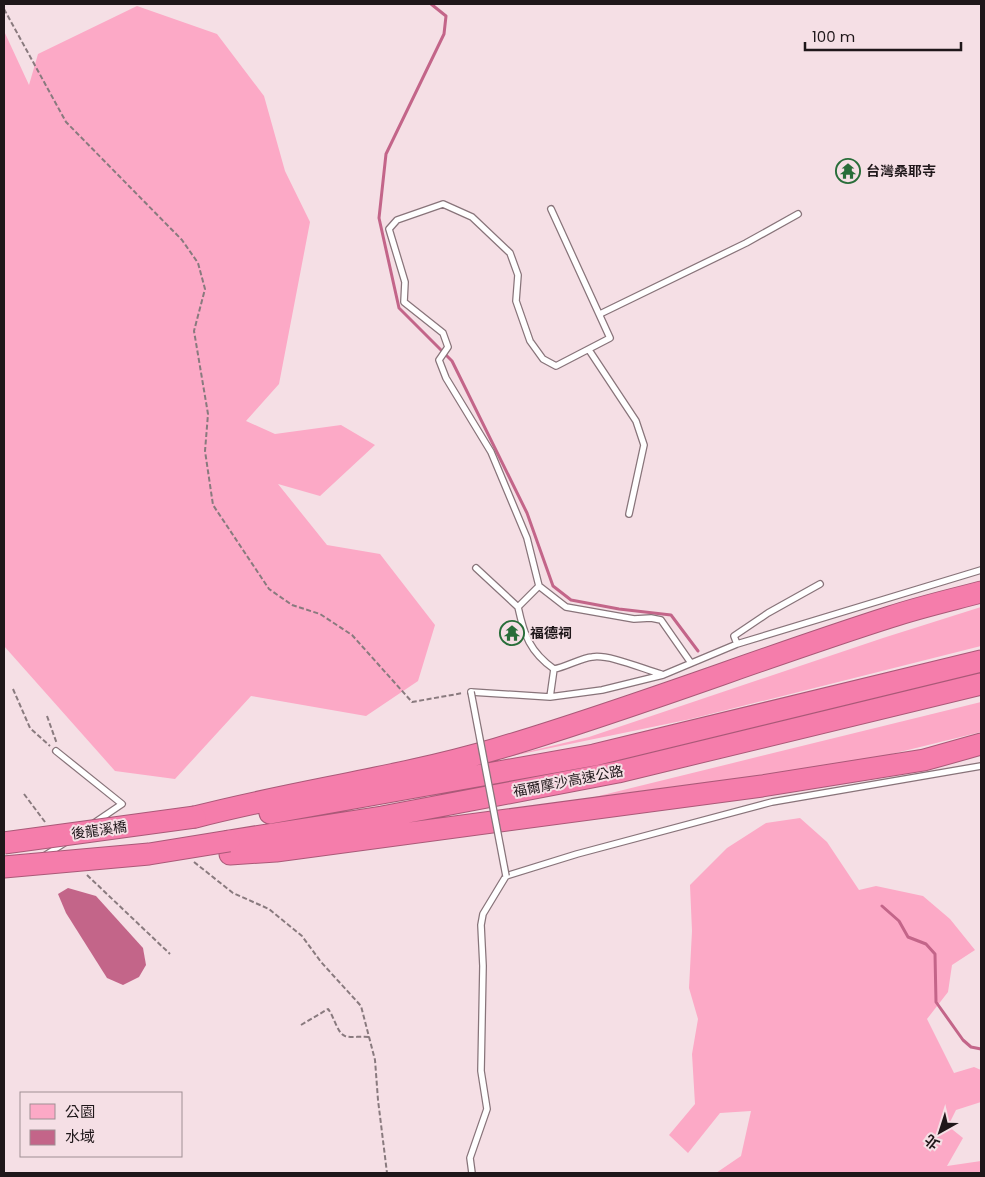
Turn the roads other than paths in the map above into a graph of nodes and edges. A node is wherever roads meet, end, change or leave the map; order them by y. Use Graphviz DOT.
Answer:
graph roads {
  1 [pos="551,209"];
  2 [pos="798,214"];
  3 [pos="600,314"];
  4 [pos="589,350"];
  5 [pos="629,514"];
  6 [pos="476,568"];
  7 [pos="981,570"];
  8 [pos="820,584"];
  9 [pos="539,586"];
  10 [pos="981,592"];
  11 [pos="518,607"];
  12 [pos="736,644"];
  13 [pos="981,661"];
  14 [pos="691,663"];
  15 [pos="554,669"];
  16 [pos="663,675"];
  17 [pos="981,684"];
  18 [pos="550,698"];
  19 [pos="981,744"];
  20 [pos="56,751"];
  21 [pos="981,766"];
  22 [pos="195,817"];
  23 [pos="4,843"];
  24 [pos="229,848"];
  25 [pos="4,865"];
  26 [pos="506,876"];
  27 [pos="472,1173"];
  1 -- 3 [label="lane"];
  2 -- 3 [label="lane"];
  3 -- 4 [label="lane"];
  4 -- 5 [label="lane"];
  4 -- 9 [label="lane"];
  6 -- 11 [label="lane"];
  7 -- 12 [label="lane"];
  8 -- 12 [label="lane"];
  9 -- 11 [label="lane"];
  9 -- 14 [label="lane"];
  10 -- 22 [label="highway"];
  11 -- 15 [label="lane"];
  12 -- 14 [label="lane"];
  13 -- 22 [label="highway, 福爾摩沙高速公路"];
  14 -- 16 [label="lane"];
  15 -- 16 [label="lane"];
  15 -- 18 [label="lane"];
  16 -- 18 [label="lane"];
  17 -- 24 [label="highway, 福爾摩沙高速公路"];
  18 -- 26 [label="lane, bridge"];
  19 -- 24 [label="highway"];
  20 -- 25 [label="lane"];
  21 -- 26 [label="lane"];
  22 -- 23 [label="highway, 後龍溪橋, bridge"];
  24 -- 25 [label="highway, 後龍溪橋, bridge"];
  26 -- 27 [label="lane"];
}
